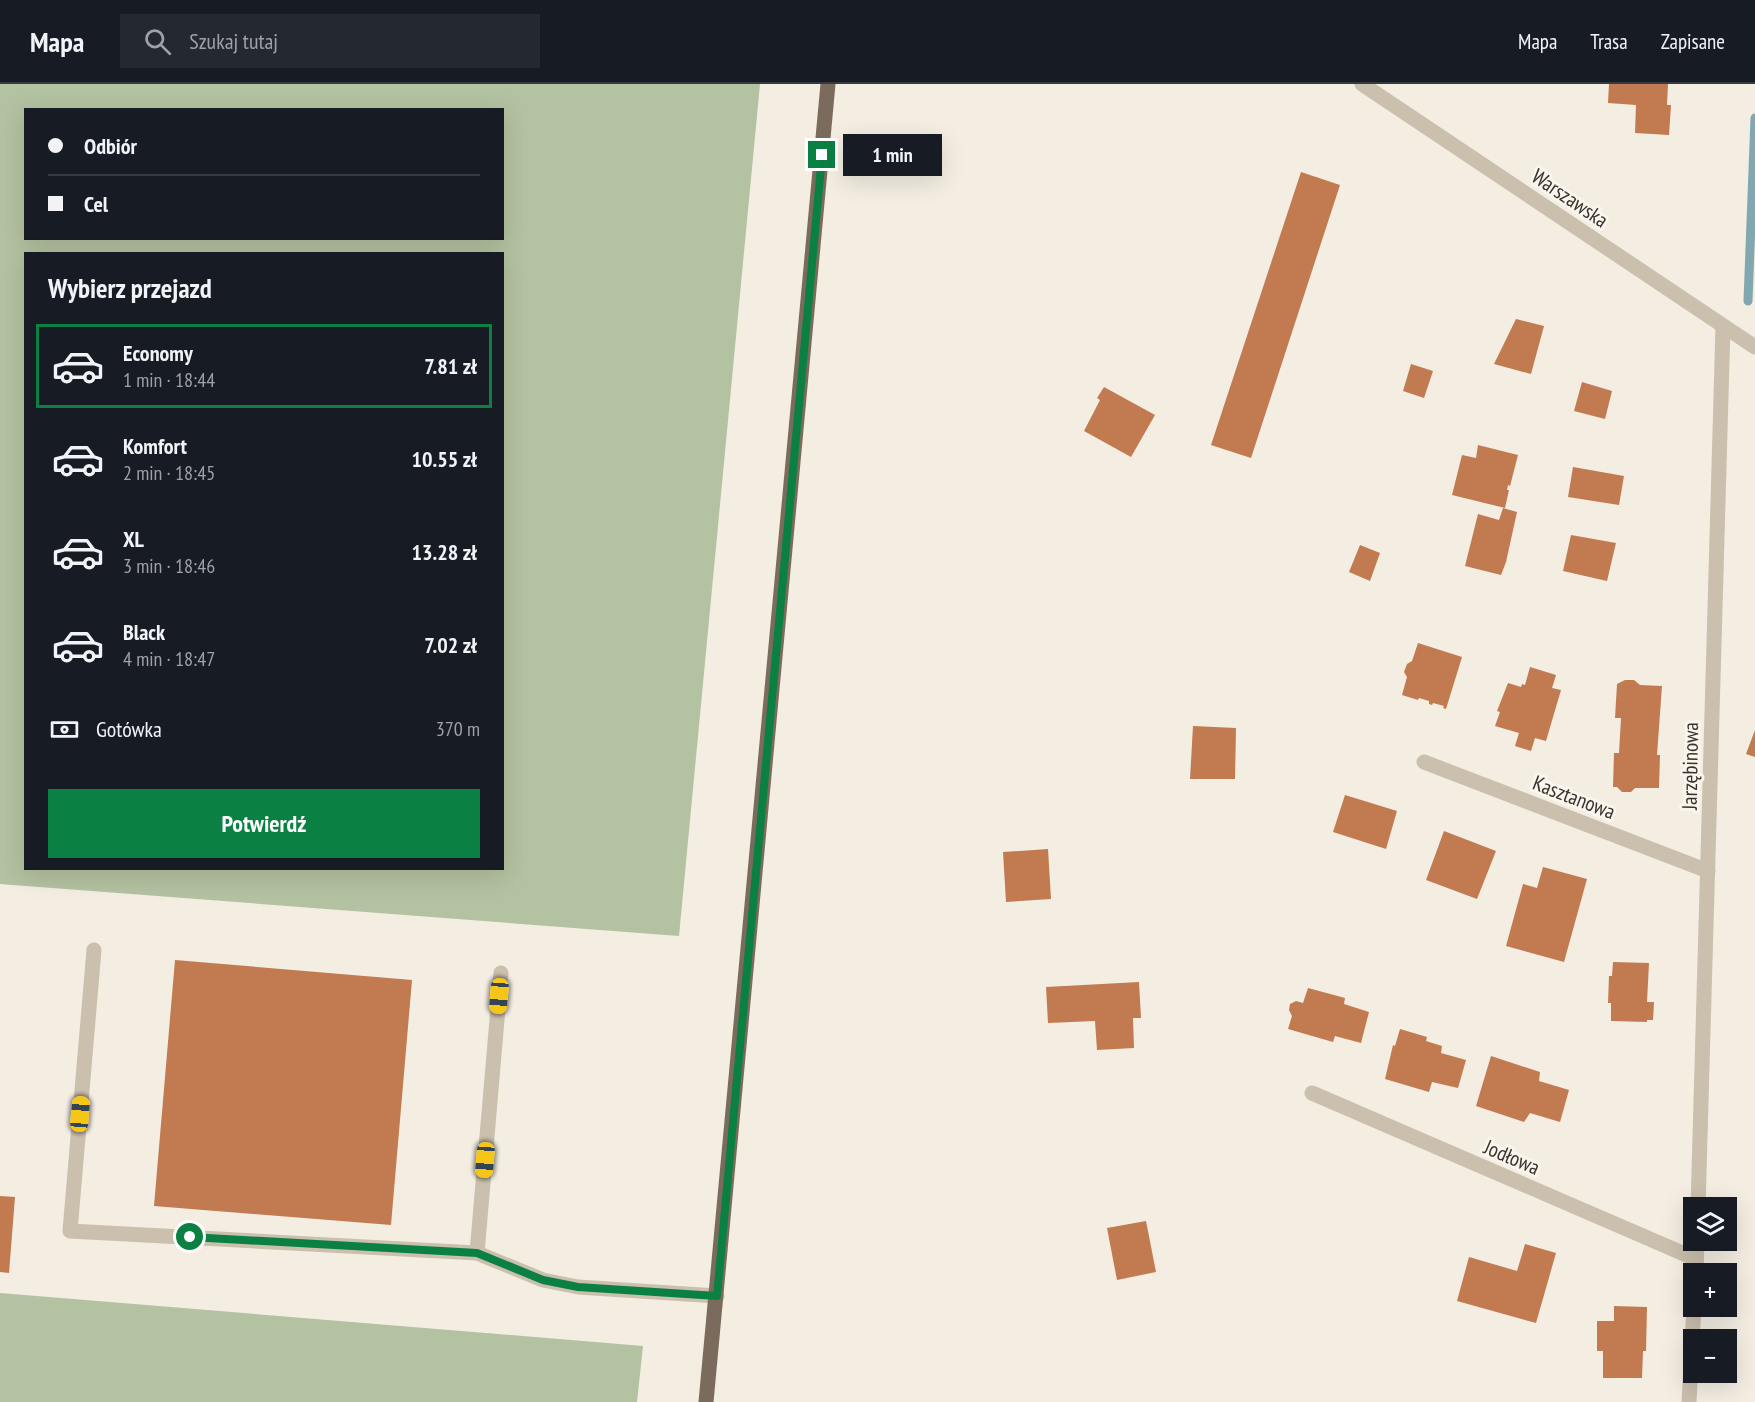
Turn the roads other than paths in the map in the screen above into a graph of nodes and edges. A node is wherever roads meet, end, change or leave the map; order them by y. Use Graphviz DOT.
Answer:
graph roads {
  1 [pos="828,84"];
  2 [pos="1362,84"];
  3 [pos="1723,326"];
  4 [pos="1755,347"];
  5 [pos="1424,762"];
  6 [pos="1708,871"];
  7 [pos="94,950"];
  8 [pos="501,973"];
  9 [pos="1312,1093"];
  10 [pos="1698,1197"];
  11 [pos="477,1253"];
  12 [pos="1689,1263"];
  13 [pos="717,1296"];
  14 [pos="1693,1317"];
  15 [pos="706,1402"];
  16 [pos="1689,1402"];
  1 -- 13 [label="main road"];
  2 -- 3 [label="street, Warszawska"];
  3 -- 4 [label="street, Warszawska"];
  3 -- 6 [label="street, Jarzębinowa"];
  5 -- 6 [label="street, Kasztanowa"];
  6 -- 10 [label="street, Jarzębinowa"];
  7 -- 11 [label="street"];
  8 -- 11 [label="street"];
  9 -- 12 [label="street, Jodłowa"];
  11 -- 13 [label="street"];
  13 -- 15 [label="main road"];
  14 -- 16 [label="street"];
}
